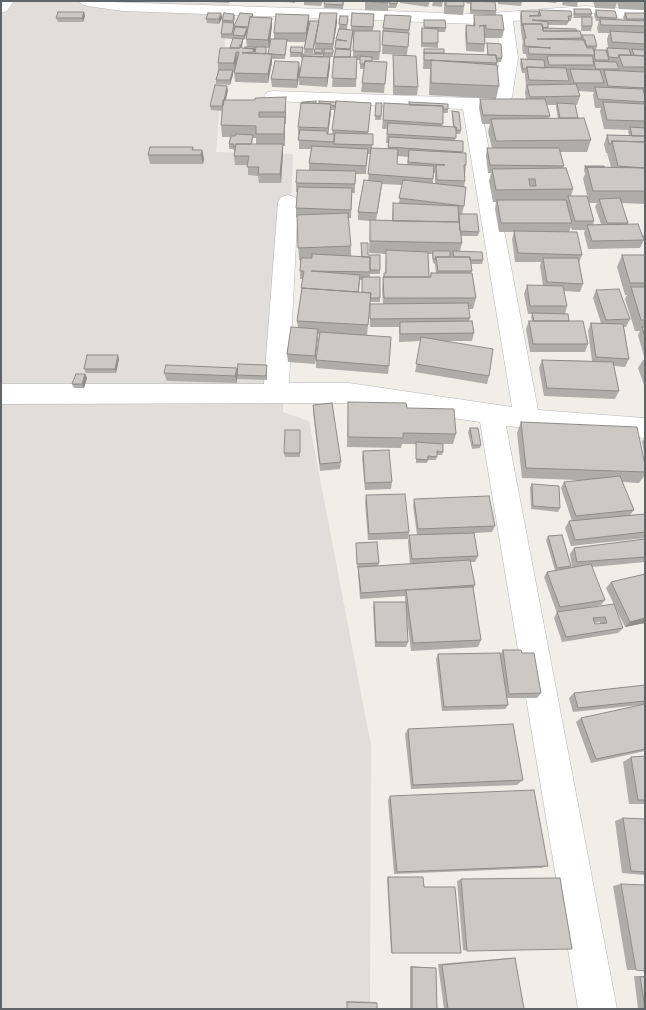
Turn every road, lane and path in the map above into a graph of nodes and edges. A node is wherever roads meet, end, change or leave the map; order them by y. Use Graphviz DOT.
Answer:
graph roads {
  1 [pos="6,1"];
  2 [pos="87,1"];
  3 [pos="1,8"];
  4 [pos="645,15"];
  5 [pos="504,16"];
  6 [pos="273,96"];
  7 [pos="471,104"];
  8 [pos="288,202"];
  9 [pos="276,392"];
  10 [pos="1,394"];
  11 [pos="491,414"];
  12 [pos="527,419"];
  13 [pos="645,428"];
  14 [pos="598,1009"];
  1 -- 3 [label="street"];
  2 -- 5 [label="street"];
  4 -- 5 [label="street"];
  5 -- 7 [label="street"];
  6 -- 7 [label="street"];
  7 -- 12 [label="street"];
  8 -- 9 [label="street"];
  9 -- 10 [label="street"];
  9 -- 11 [label="street"];
  11 -- 12 [label="street"];
  11 -- 14 [label="street"];
  12 -- 13 [label="street"];
}
